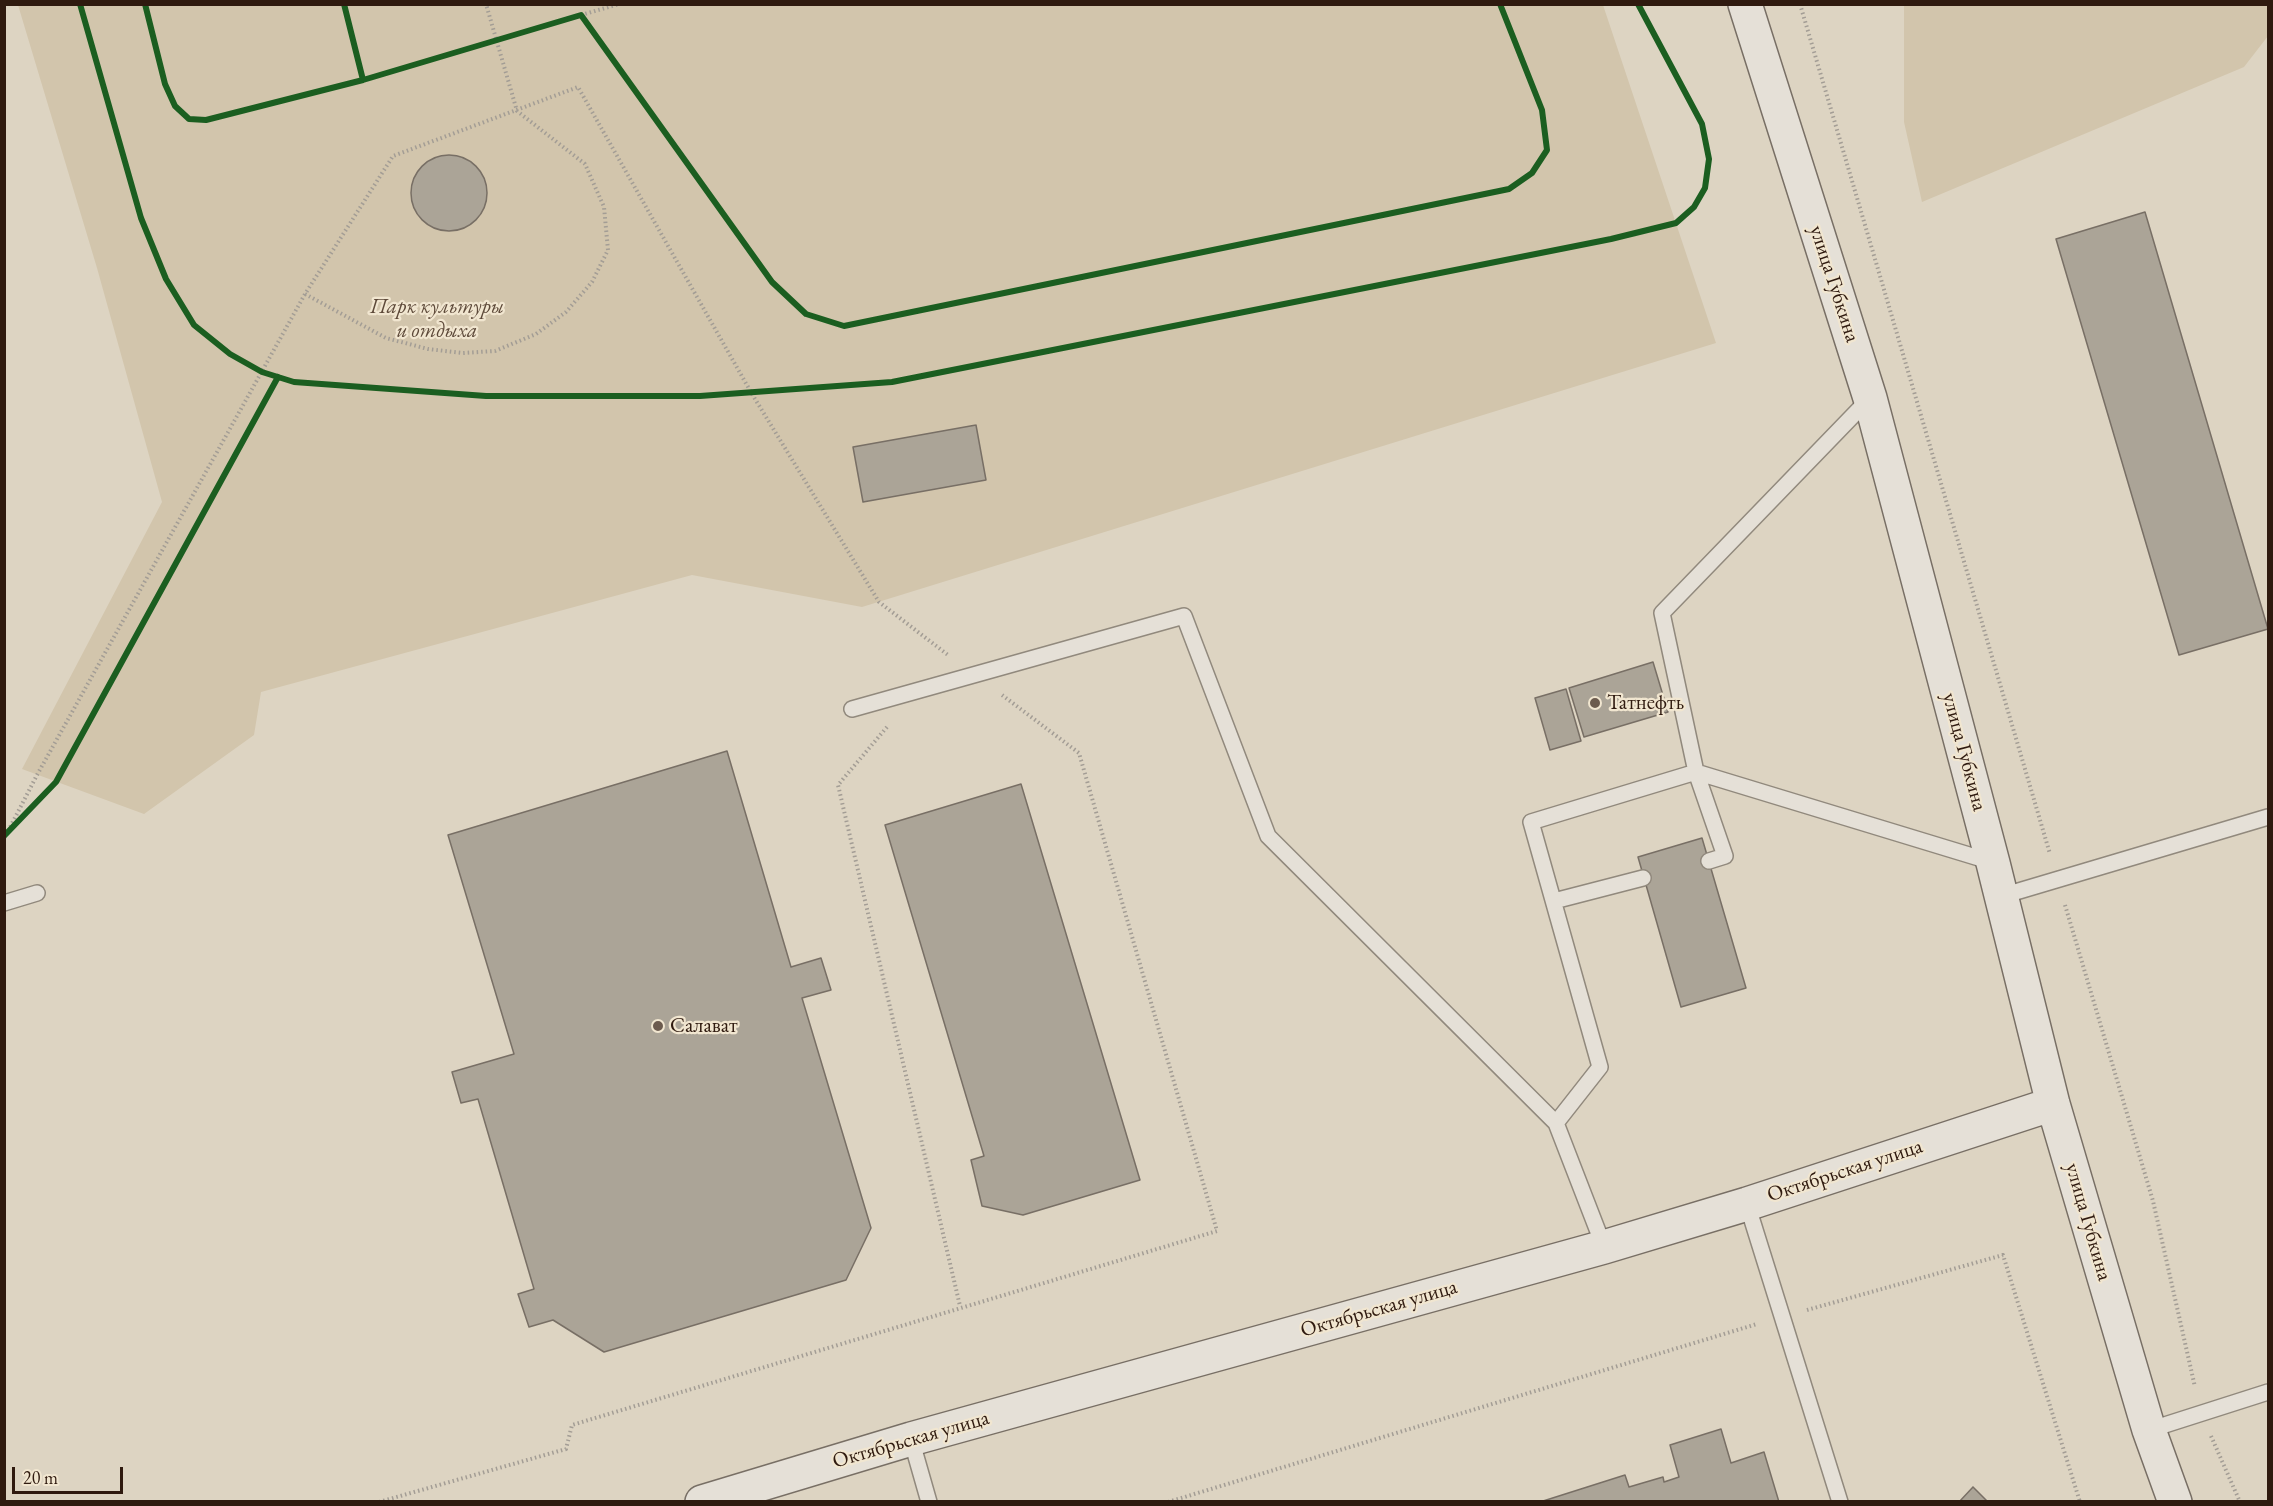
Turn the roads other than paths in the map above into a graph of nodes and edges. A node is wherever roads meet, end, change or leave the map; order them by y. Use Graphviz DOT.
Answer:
graph roads {
  1 [pos="1745,4"];
  2 [pos="1870,398"];
  3 [pos="852,709"];
  4 [pos="1696,772"];
  5 [pos="2268,817"];
  6 [pos="1709,861"];
  7 [pos="1993,863"];
  8 [pos="1643,878"];
  9 [pos="37,893"];
  10 [pos="2002,896"];
  11 [pos="1554,901"];
  12 [pos="4,903"];
  13 [pos="2053,1104"];
  14 [pos="1556,1123"];
  15 [pos="1747,1204"];
  16 [pos="1604,1246"];
  17 [pos="2268,1392"];
  18 [pos="2149,1430"];
  19 [pos="911,1440"];
  20 [pos="702,1502"];
  21 [pos="929,1502"];
  22 [pos="1840,1502"];
  23 [pos="2175,1502"];
  1 -- 2 [label="street, улица Губкина"];
  2 -- 4 [label="lane"];
  2 -- 7 [label="street, улица Губкина"];
  3 -- 14 [label="lane"];
  4 -- 6 [label="lane"];
  4 -- 7 [label="lane"];
  4 -- 11 [label="lane"];
  5 -- 10 [label="lane"];
  7 -- 10 [label="street, улица Губкина"];
  8 -- 11 [label="lane"];
  9 -- 12 [label="lane"];
  10 -- 13 [label="street, улица Губкина"];
  11 -- 14 [label="lane"];
  13 -- 15 [label="street, Октябрьская улица"];
  13 -- 18 [label="street, улица Губкина"];
  14 -- 16 [label="lane"];
  15 -- 16 [label="street, Октябрьская улица"];
  15 -- 22 [label="lane"];
  16 -- 19 [label="street, Октябрьская улица"];
  17 -- 18 [label="lane"];
  18 -- 23 [label="street, улица Губкина"];
  19 -- 20 [label="street, Октябрьская улица"];
  19 -- 21 [label="lane"];
}
